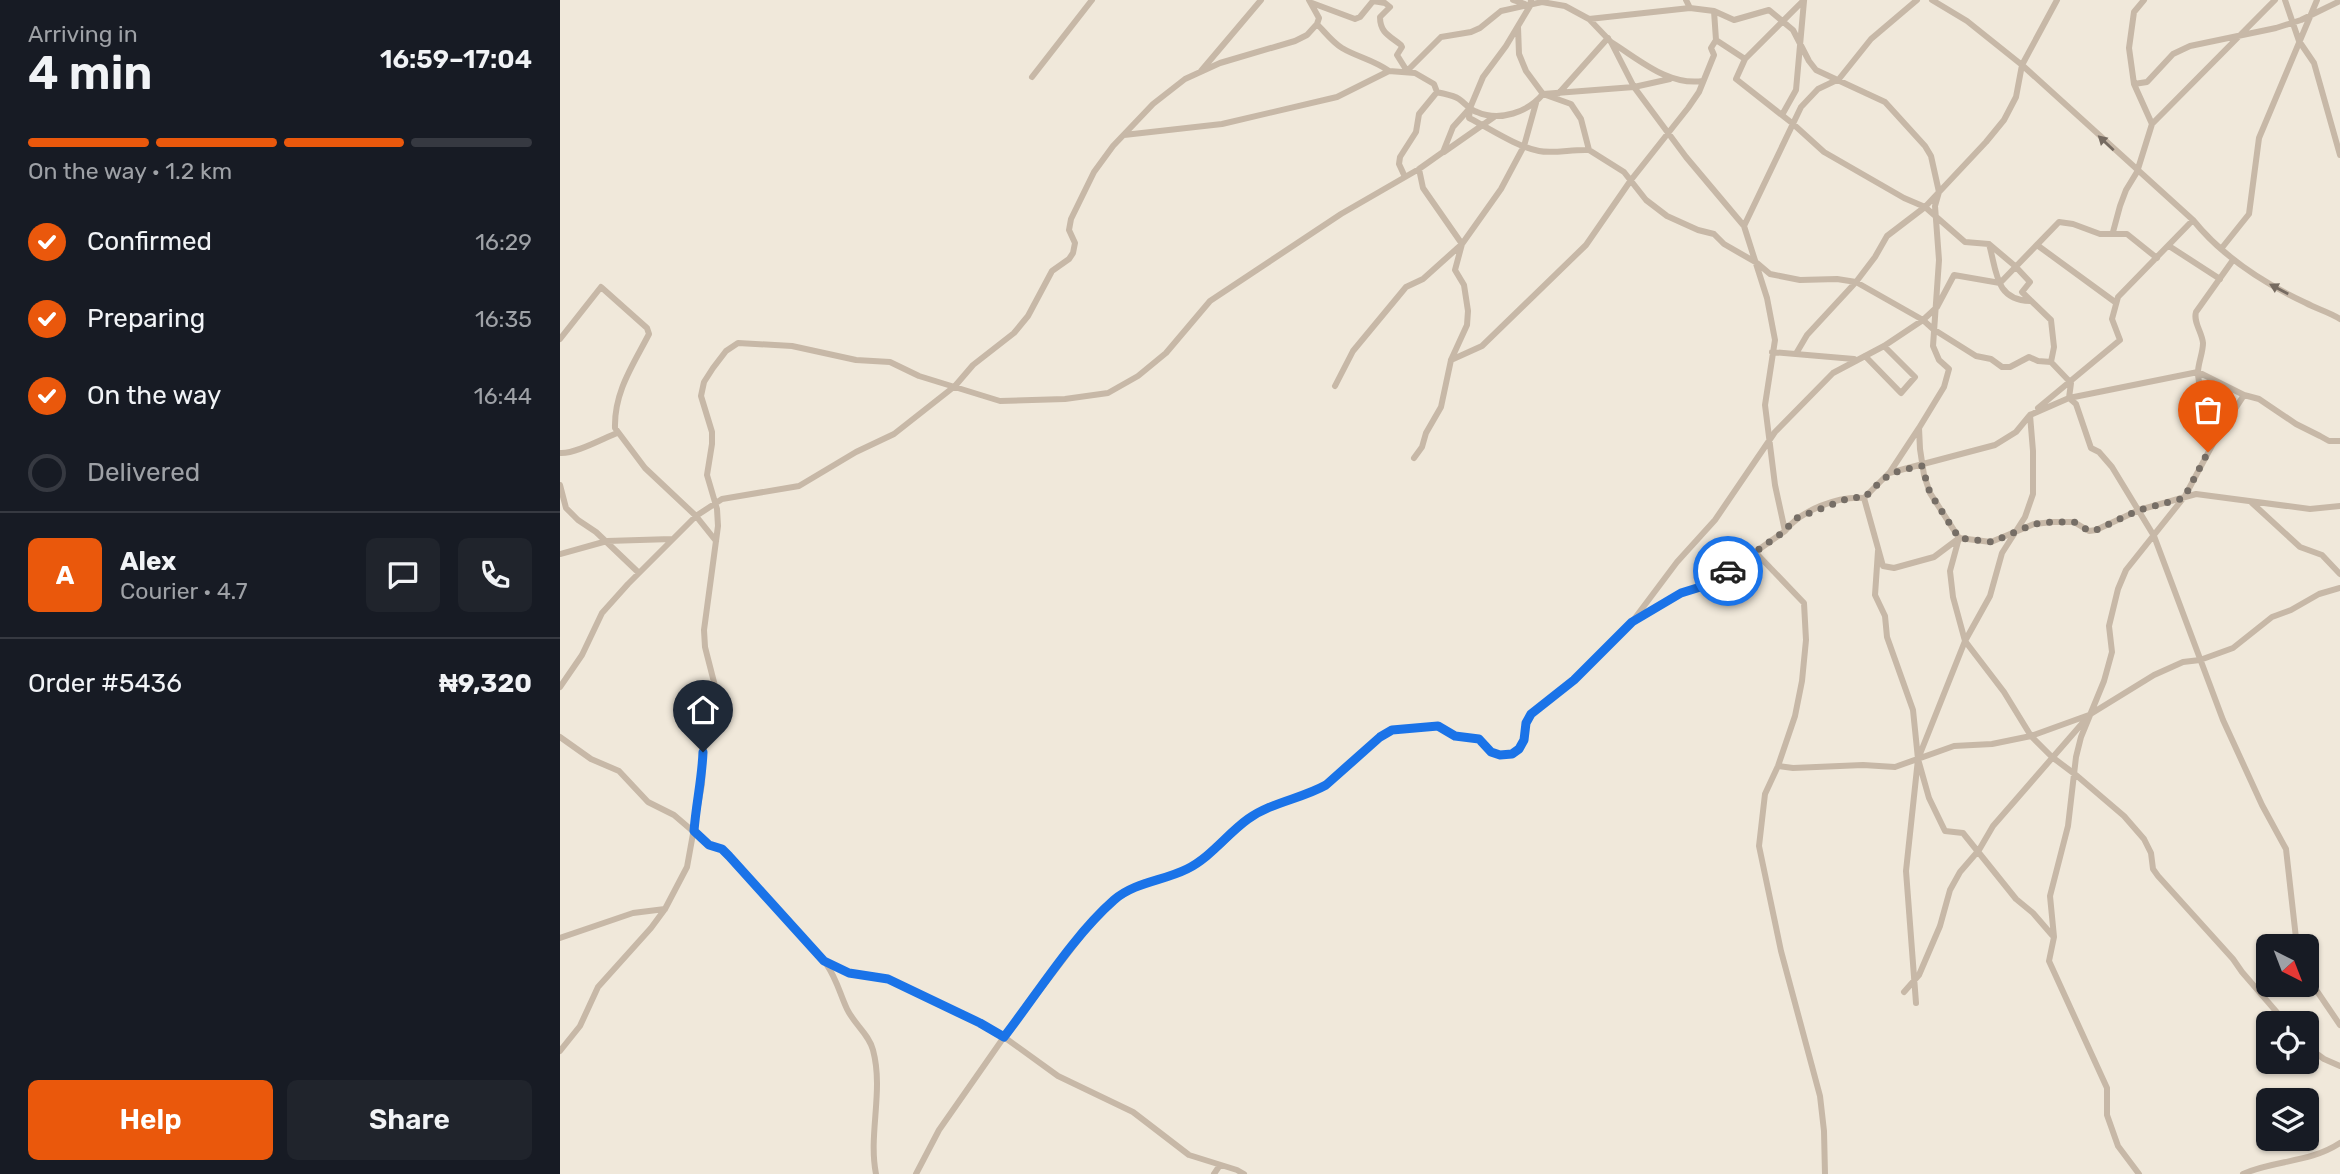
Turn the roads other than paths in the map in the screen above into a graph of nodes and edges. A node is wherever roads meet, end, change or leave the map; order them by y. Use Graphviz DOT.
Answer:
graph roads {
  1 [pos="1093,0"];
  2 [pos="1261,0"];
  3 [pos="1513,0"];
  4 [pos="1686,0"];
  5 [pos="1917,0"];
  6 [pos="1932,0"];
  7 [pos="2057,0"];
  8 [pos="2144,0"];
  9 [pos="2275,0"];
  10 [pos="2285,0"];
  11 [pos="2317,0"];
  12 [pos="1311,1"];
  13 [pos="1804,1"];
  14 [pos="2340,1"];
  15 [pos="1531,3"];
  16 [pos="1564,3"];
  17 [pos="1690,8"];
  18 [pos="1714,11"];
  19 [pos="2312,15"];
  20 [pos="1589,19"];
  21 [pos="1784,22"];
  22 [pos="2291,23"];
  23 [pos="1317,24"];
  24 [pos="1518,25"];
  25 [pos="2238,36"];
  26 [pos="1609,40"];
  27 [pos="1716,40"];
  28 [pos="2299,41"];
  29 [pos="1800,46"];
  30 [pos="1745,59"];
  31 [pos="2022,65"];
  32 [pos="1389,71"];
  33 [pos="1407,71"];
  34 [pos="1200,72"];
  35 [pos="1032,77"];
  36 [pos="1670,79"];
  37 [pos="1839,79"];
  38 [pos="1703,80"];
  39 [pos="2134,84"];
  40 [pos="1634,87"];
  41 [pos="1437,92"];
  42 [pos="1559,93"];
  43 [pos="1544,94"];
  44 [pos="1536,103"];
  45 [pos="1470,108"];
  46 [pos="1782,115"];
  47 [pos="1494,117"];
  48 [pos="1792,123"];
  49 [pos="1482,124"];
  50 [pos="2152,124"];
  51 [pos="1670,132"];
  52 [pos="1124,135"];
  53 [pos="1524,146"];
  54 [pos="1589,150"];
  55 [pos="1443,152"];
  56 [pos="2340,155"];
  57 [pos="1419,169"];
  58 [pos="2137,172"];
  59 [pos="1405,177"];
  60 [pos="1631,180"];
  61 [pos="1939,192"];
  62 [pos="1925,207"];
  63 [pos="1936,217"];
  64 [pos="2193,220"];
  65 [pos="1744,226"];
  66 [pos="2113,232"];
  67 [pos="1462,244"];
  68 [pos="1989,244"];
  69 [pos="2037,245"];
  70 [pos="2169,246"];
  71 [pos="2221,248"];
  72 [pos="2157,258"];
  73 [pos="2234,260"];
  74 [pos="1757,263"];
  75 [pos="2015,266"];
  76 [pos="2220,279"];
  77 [pos="1856,282"];
  78 [pos="2000,283"];
  79 [pos="2030,301"];
  80 [pos="2115,302"];
  81 [pos="1937,307"];
  82 [pos="2340,319"];
  83 [pos="1923,320"];
  84 [pos="1933,329"];
  85 [pos="560,338"];
  86 [pos="1884,346"];
  87 [pos="1772,352"];
  88 [pos="1797,352"];
  89 [pos="1865,356"];
  90 [pos="1856,359"];
  91 [pos="1451,360"];
  92 [pos="2051,362"];
  93 [pos="2198,372"];
  94 [pos="2071,383"];
  95 [pos="955,386"];
  96 [pos="1335,386"];
  97 [pos="2244,395"];
  98 [pos="2069,398"];
  99 [pos="2030,415"];
  100 [pos="1919,428"];
  101 [pos="617,433"];
  102 [pos="2216,439"];
  103 [pos="2329,441"];
  104 [pos="2340,442"];
  105 [pos="1769,443"];
  106 [pos="2340,447"];
  107 [pos="560,453"];
  108 [pos="1414,458"];
  109 [pos="1922,466"];
  110 [pos="1889,473"];
  111 [pos="560,485"];
  112 [pos="1864,498"];
  113 [pos="2184,498"];
  114 [pos="2250,501"];
  115 [pos="715,502"];
  116 [pos="2340,506"];
  117 [pos="2139,510"];
  118 [pos="696,516"];
  119 [pos="1785,531"];
  120 [pos="2015,534"];
  121 [pos="2154,536"];
  122 [pos="1959,538"];
  123 [pos="672,539"];
  124 [pos="607,541"];
  125 [pos="716,541"];
  126 [pos="1878,551"];
  127 [pos="1756,553"];
  128 [pos="560,554"];
  129 [pos="639,573"];
  130 [pos="2340,574"];
  131 [pos="2340,587"];
  132 [pos="1632,622"];
  133 [pos="1965,640"];
  134 [pos="2200,660"];
  135 [pos="560,687"];
  136 [pos="2089,715"];
  137 [pos="2031,736"];
  138 [pos="560,737"];
  139 [pos="2052,757"];
  140 [pos="1918,760"];
  141 [pos="1778,766"];
  142 [pos="2076,775"];
  143 [pos="694,831"];
  144 [pos="1979,850"];
  145 [pos="665,909"];
  146 [pos="2296,934"];
  147 [pos="2054,937"];
  148 [pos="560,938"];
  149 [pos="824,961"];
  150 [pos="1915,980"];
  151 [pos="1904,992"];
  152 [pos="2319,994"];
  153 [pos="1916,1003"];
  154 [pos="2276,1011"];
  155 [pos="2340,1025"];
  156 [pos="1004,1037"];
  157 [pos="560,1051"];
  158 [pos="2319,1055"];
  159 [pos="2340,1066"];
  160 [pos="2340,1143"];
  161 [pos="1220,1165"];
  162 [pos="876,1174"];
  163 [pos="915,1174"];
  164 [pos="1214,1174"];
  165 [pos="1244,1174"];
  166 [pos="1825,1174"];
  167 [pos="2139,1174"];
  168 [pos="2243,1174"];
  1 -- 35 [label="street"];
  2 -- 34 [label="street"];
  3 -- 15 [label="street"];
  4 -- 17 [label="street"];
  5 -- 37 [label="street"];
  6 -- 31 [label="street"];
  7 -- 31 [label="street"];
  8 -- 39 [label="street"];
  9 -- 25 [label="street"];
  10 -- 22 [label="street"];
  11 -- 19 [label="street"];
  12 -- 23 [label="street"];
  12 -- 33 [label="street"];
  13 -- 21 [label="street"];
  13 -- 29 [label="street"];
  14 -- 19 [label="street"];
  15 -- 16 [label="street"];
  15 -- 24 [label="street"];
  15 -- 33 [label="street"];
  16 -- 20 [label="street"];
  17 -- 18 [label="street"];
  17 -- 20 [label="street"];
  18 -- 21 [label="street"];
  18 -- 27 [label="street"];
  19 -- 22 [label="street"];
  19 -- 28 [label="street"];
  20 -- 26 [label="street"];
  21 -- 29 [label="street"];
  21 -- 30 [label="street"];
  22 -- 25 [label="street"];
  22 -- 28 [label="street"];
  23 -- 32 [label="street"];
  23 -- 34 [label="street"];
  24 -- 43 [label="street"];
  24 -- 45 [label="street"];
  25 -- 39 [label="street"];
  25 -- 50 [label="street"];
  26 -- 36 [label="street"];
  26 -- 40 [label="street"];
  26 -- 42 [label="street"];
  27 -- 30 [label="street"];
  27 -- 38 [label="street"];
  28 -- 56 [label="street"];
  28 -- 71 [label="street"];
  29 -- 37 [label="street"];
  29 -- 46 [label="street"];
  30 -- 46 [label="street"];
  58 -- 31 [label="street, one-way"];
  31 -- 61 [label="street"];
  32 -- 33 [label="street"];
  32 -- 52 [label="street"];
  33 -- 41 [label="street"];
  34 -- 52 [label="street"];
  36 -- 38 [label="street"];
  36 -- 40 [label="street"];
  37 -- 48 [label="street"];
  37 -- 61 [label="street"];
  38 -- 51 [label="street"];
  39 -- 50 [label="street"];
  40 -- 42 [label="street"];
  40 -- 51 [label="street"];
  41 -- 45 [label="street"];
  41 -- 59 [label="street"];
  42 -- 43 [label="street"];
  43 -- 44 [label="street"];
  43 -- 54 [label="street"];
  44 -- 47 [label="street"];
  44 -- 53 [label="street"];
  45 -- 47 [label="street"];
  45 -- 49 [label="street"];
  45 -- 55 [label="street"];
  46 -- 48 [label="street"];
  47 -- 49 [label="street"];
  48 -- 62 [label="street"];
  48 -- 65 [label="street"];
  49 -- 53 [label="street"];
  49 -- 55 [label="street"];
  50 -- 58 [label="street"];
  51 -- 60 [label="street"];
  51 -- 65 [label="street"];
  52 -- 95 [label="street"];
  53 -- 54 [label="street"];
  53 -- 67 [label="street"];
  54 -- 60 [label="street"];
  55 -- 57 [label="street"];
  57 -- 59 [label="street"];
  57 -- 67 [label="street"];
  58 -- 64 [label="street"];
  58 -- 66 [label="street"];
  59 -- 95 [label="street"];
  60 -- 74 [label="street"];
  60 -- 91 [label="street"];
  61 -- 62 [label="street"];
  61 -- 63 [label="street"];
  62 -- 63 [label="street"];
  62 -- 77 [label="street"];
  63 -- 68 [label="street"];
  63 -- 81 [label="street"];
  64 -- 70 [label="street"];
  64 -- 71 [label="street"];
  65 -- 74 [label="street"];
  66 -- 69 [label="street"];
  66 -- 72 [label="street"];
  67 -- 91 [label="street"];
  67 -- 96 [label="street"];
  68 -- 75 [label="street"];
  68 -- 78 [label="street"];
  69 -- 75 [label="street"];
  69 -- 80 [label="street"];
  70 -- 72 [label="street"];
  70 -- 76 [label="street"];
  71 -- 73 [label="street"];
  72 -- 80 [label="street"];
  73 -- 76 [label="street"];
  82 -- 73 [label="street, one-way"];
  74 -- 77 [label="street"];
  74 -- 87 [label="street"];
  75 -- 78 [label="street"];
  75 -- 79 [label="street"];
  76 -- 93 [label="street"];
  77 -- 83 [label="street"];
  77 -- 88 [label="street"];
  78 -- 79 [label="street"];
  78 -- 81 [label="street"];
  79 -- 92 [label="street"];
  80 -- 94 [label="street"];
  81 -- 83 [label="street"];
  81 -- 84 [label="street"];
  83 -- 84 [label="street"];
  83 -- 86 [label="street"];
  84 -- 92 [label="street"];
  84 -- 100 [label="street"];
  85 -- 101 [label="street"];
  86 -- 89 [label="street"];
  86 -- 89 [label="street"];
  87 -- 88 [label="street"];
  87 -- 105 [label="street"];
  88 -- 90 [label="street"];
  89 -- 90 [label="street"];
  90 -- 105 [label="street"];
  91 -- 108 [label="street"];
  92 -- 94 [label="street"];
  93 -- 97 [label="street"];
  93 -- 98 [label="street"];
  93 -- 102 [label="street"];
  94 -- 98 [label="street"];
  94 -- 99 [label="street"];
  95 -- 115 [label="street"];
  95 -- 115 [label="street"];
  97 -- 102 [label="street"];
  97 -- 103 [label="street"];
  98 -- 99 [label="street"];
  98 -- 117 [label="street"];
  99 -- 109 [label="street"];
  99 -- 120 [label="street"];
  100 -- 109 [label="street"];
  100 -- 110 [label="street"];
  101 -- 107 [label="street"];
  101 -- 118 [label="street"];
  102 -- 113 [label="street"];
  103 -- 104 [label="street"];
  103 -- 106 [label="street"];
  105 -- 119 [label="street"];
  105 -- 132 [label="street"];
  109 -- 110 [label="street"];
  109 -- 122 [label="street"];
  110 -- 112 [label="street"];
  111 -- 124 [label="street"];
  112 -- 119 [label="street"];
  112 -- 126 [label="street"];
  113 -- 114 [label="street"];
  113 -- 117 [label="street"];
  113 -- 121 [label="street"];
  114 -- 116 [label="street"];
  114 -- 130 [label="street"];
  115 -- 118 [label="street"];
  115 -- 125 [label="street"];
  117 -- 120 [label="street"];
  117 -- 121 [label="street"];
  118 -- 123 [label="street"];
  118 -- 125 [label="street"];
  119 -- 127 [label="street"];
  120 -- 122 [label="street"];
  120 -- 133 [label="street"];
  121 -- 134 [label="street"];
  121 -- 136 [label="street"];
  122 -- 126 [label="street"];
  122 -- 133 [label="street"];
  123 -- 124 [label="street"];
  123 -- 129 [label="street"];
  124 -- 128 [label="street"];
  124 -- 129 [label="street"];
  125 -- 143 [label="street"];
  126 -- 140 [label="street"];
  127 -- 132 [label="street"];
  127 -- 141 [label="street"];
  129 -- 135 [label="street"];
  131 -- 134 [label="street"];
  132 -- 156 [label="street"];
  133 -- 137 [label="street"];
  133 -- 140 [label="street"];
  134 -- 136 [label="street"];
  134 -- 146 [label="street"];
  136 -- 137 [label="street"];
  136 -- 139 [label="street"];
  136 -- 142 [label="street"];
  137 -- 139 [label="street"];
  137 -- 140 [label="street"];
  138 -- 143 [label="street"];
  139 -- 142 [label="street"];
  139 -- 144 [label="street"];
  140 -- 141 [label="street"];
  140 -- 144 [label="street"];
  140 -- 150 [label="street"];
  141 -- 166 [label="street"];
  142 -- 147 [label="street"];
  142 -- 154 [label="street"];
  143 -- 145 [label="street"];
  143 -- 149 [label="street"];
  144 -- 147 [label="street"];
  144 -- 150 [label="street"];
  145 -- 148 [label="street"];
  145 -- 157 [label="street"];
  147 -- 167 [label="street"];
  149 -- 156 [label="street"];
  149 -- 162 [label="street"];
  150 -- 151 [label="street"];
  150 -- 153 [label="street"];
  152 -- 155 [label="street"];
  156 -- 161 [label="street"];
  156 -- 163 [label="street"];
  158 -- 159 [label="street"];
  160 -- 168 [label="street"];
  161 -- 164 [label="street"];
  161 -- 165 [label="street"];
}
